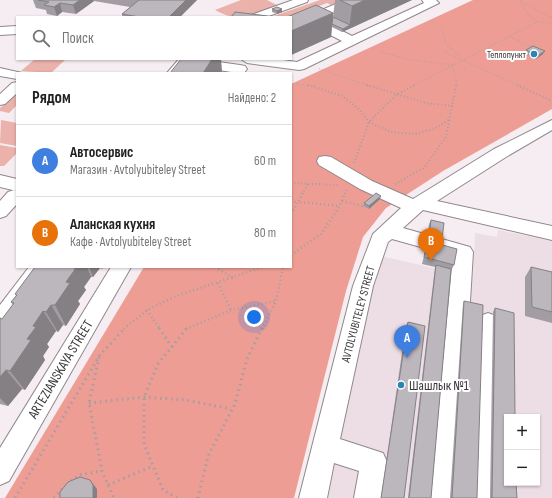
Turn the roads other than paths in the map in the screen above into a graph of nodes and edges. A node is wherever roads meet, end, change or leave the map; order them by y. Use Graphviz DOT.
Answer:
graph roads {
  1 [pos="303,0"];
  2 [pos="354,0"];
  3 [pos="427,0"];
  4 [pos="258,16"];
  5 [pos="309,19"];
  6 [pos="292,27"];
  7 [pos="16,30"];
  8 [pos="0,31"];
  9 [pos="353,36"];
  10 [pos="185,60"];
  11 [pos="255,60"];
  12 [pos="300,66"];
  13 [pos="0,72"];
  14 [pos="175,72"];
  15 [pos="238,72"];
  16 [pos="286,72"];
  17 [pos="16,75"];
  18 [pos="16,87"];
  19 [pos="0,101"];
  20 [pos="552,124"];
  21 [pos="324,161"];
  22 [pos="0,181"];
  23 [pos="12,193"];
  24 [pos="417,205"];
  25 [pos="0,212"];
  26 [pos="389,230"];
  27 [pos="552,233"];
  28 [pos="39,268"];
  29 [pos="120,268"];
  30 [pos="0,321"];
  31 [pos="488,322"];
  32 [pos="324,447"];
  33 [pos="0,472"];
  34 [pos="313,498"];
  35 [pos="368,498"];
  36 [pos="444,498"];
  37 [pos="483,498"];
  1 -- 4 [label="street"];
  2 -- 5 [label="street"];
  3 -- 9 [label="street"];
  5 -- 6 [label="street"];
  5 -- 9 [label="street"];
  7 -- 8 [label="street"];
  9 -- 12 [label="street"];
  10 -- 14 [label="street"];
  10 -- 15 [label="street"];
  11 -- 12 [label="street"];
  12 -- 16 [label="street"];
  13 -- 17 [label="street"];
  18 -- 19 [label="street"];
  20 -- 24 [label="street, AVTOLYUBITELEY STREET"];
  21 -- 24 [label="street"];
  22 -- 23 [label="street"];
  23 -- 25 [label="street"];
  24 -- 26 [label="street, AVTOLYUBITELEY STREET"];
  24 -- 27 [label="street"];
  26 -- 32 [label="street, AVTOLYUBITELEY STREET"];
  26 -- 36 [label="street"];
  28 -- 30 [label="street"];
  29 -- 33 [label="street, ARTEZIANSKAYA STREET"];
  31 -- 37 [label="street"];
  32 -- 34 [label="street, AVTOLYUBITELEY STREET"];
  32 -- 35 [label="street"];
}
